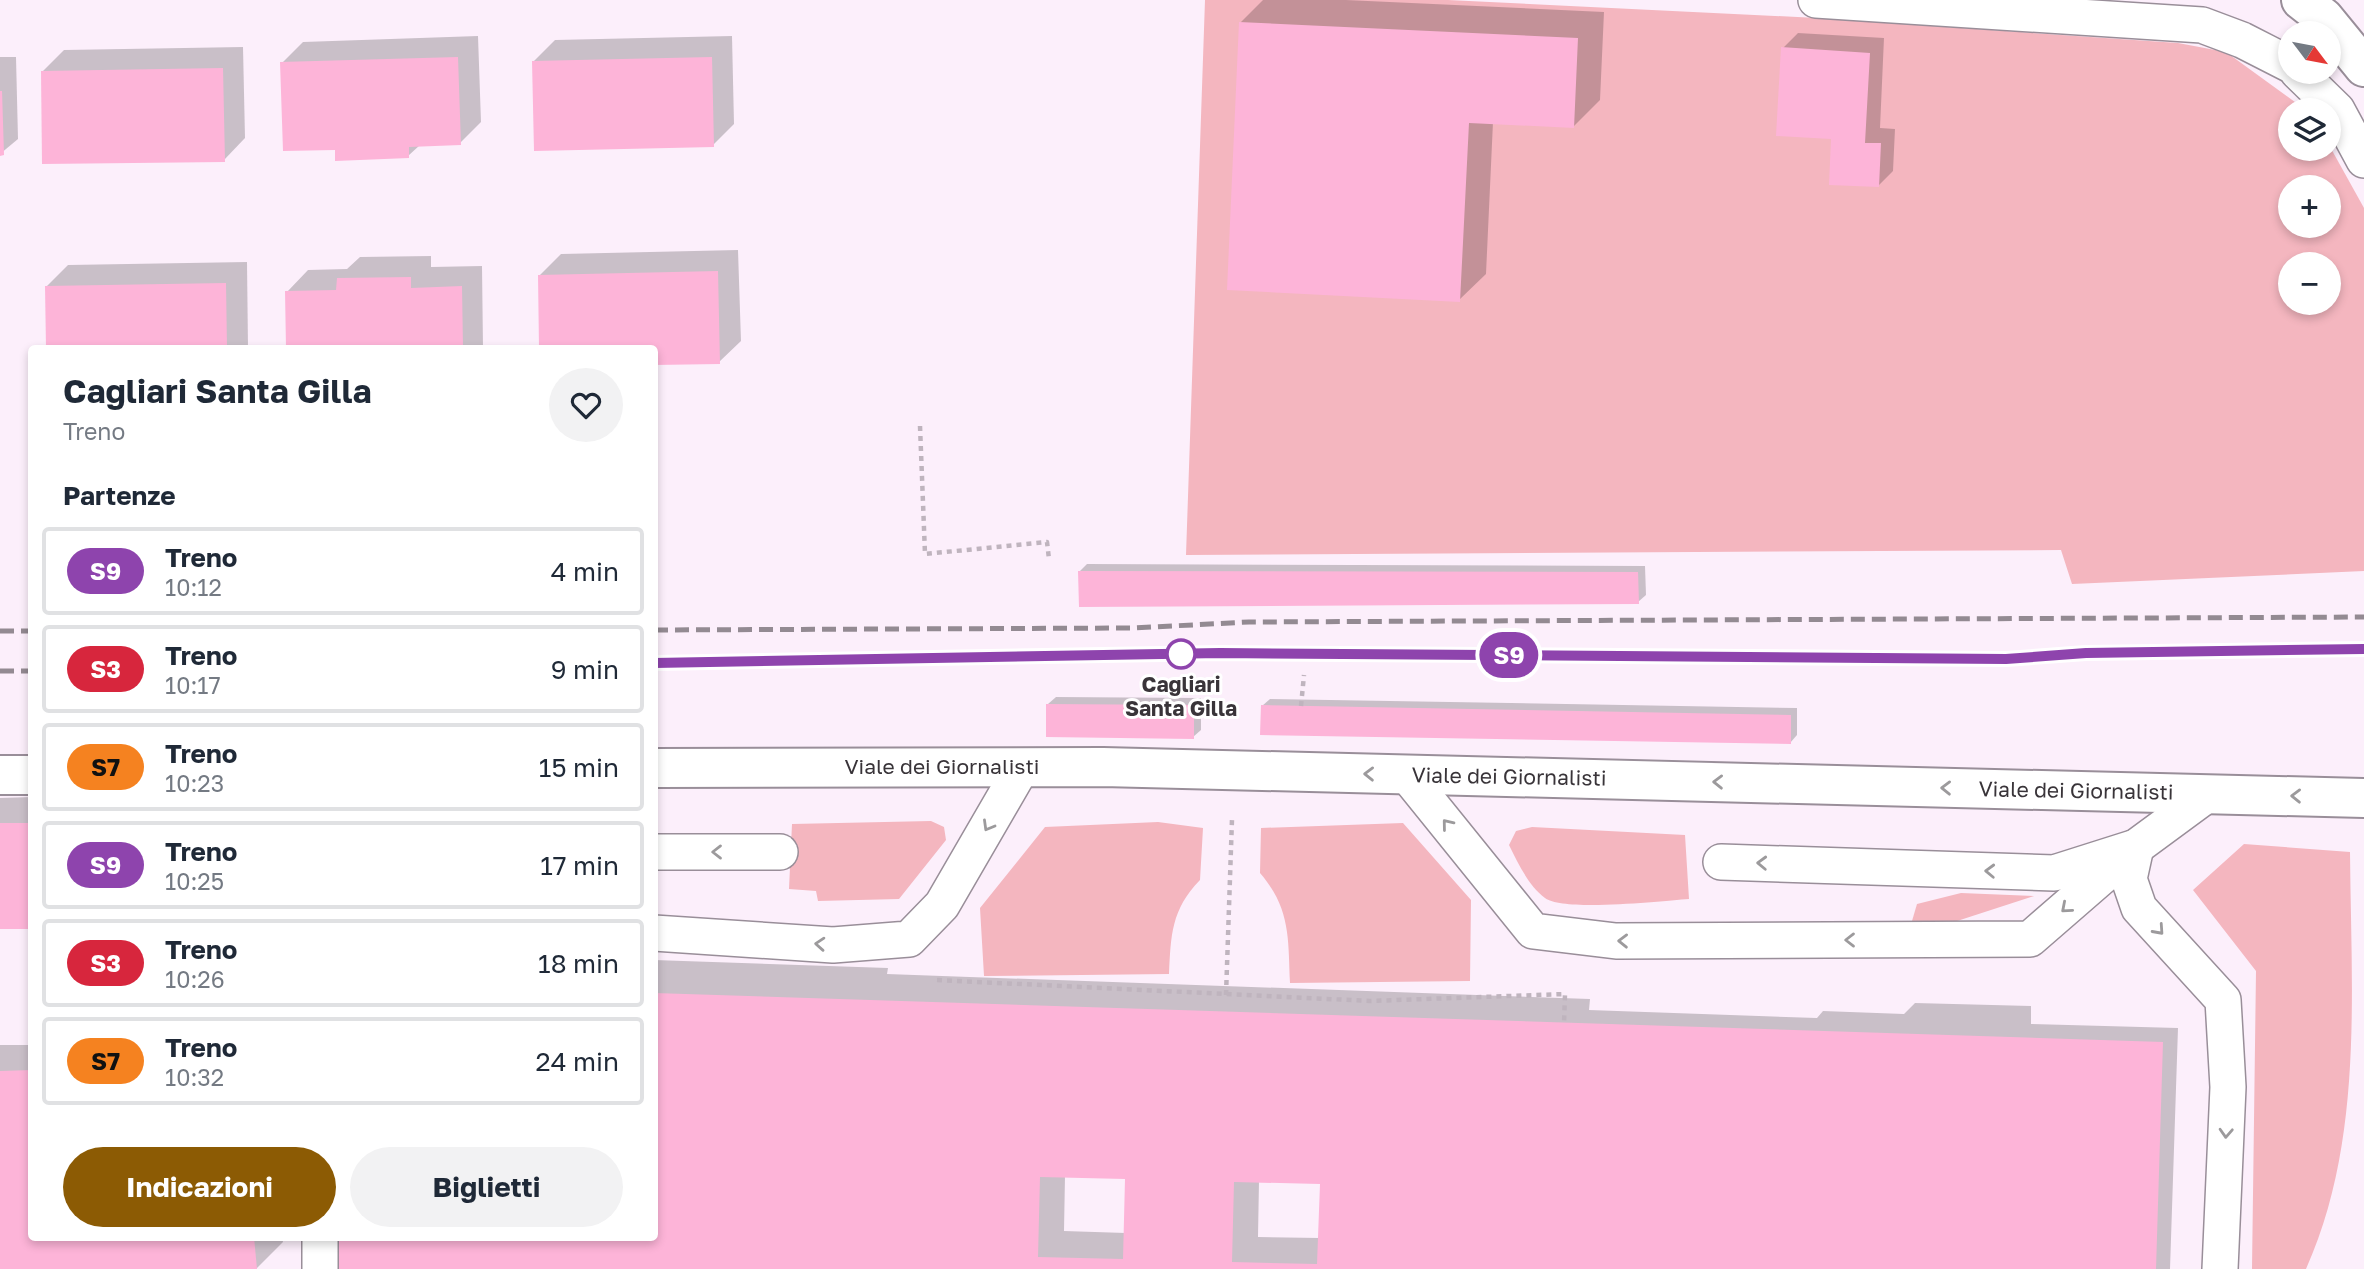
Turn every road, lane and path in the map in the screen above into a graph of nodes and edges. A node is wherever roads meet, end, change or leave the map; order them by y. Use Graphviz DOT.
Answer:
graph roads {
  1 [pos="1816,0"];
  2 [pos="2301,0"];
  3 [pos="2278,58"];
  4 [pos="2364,67"];
  5 [pos="2310,84"];
  6 [pos="2364,160"];
  7 [pos="920,426"];
  8 [pos="1049,559"];
  9 [pos="1304,675"];
  10 [pos="1301,706"];
  11 [pos="1021,767"];
  12 [pos="658,768"];
  13 [pos="0,775"];
  14 [pos="28,775"];
  15 [pos="1407,775"];
  16 [pos="2208,794"];
  17 [pos="2364,798"];
  18 [pos="1232,808"];
  19 [pos="2136,847"];
  20 [pos="658,852"];
  21 [pos="779,852"];
  22 [pos="1721,862"];
  23 [pos="658,933"];
  24 [pos="928,979"];
  25 [pos="1226,995"];
  26 [pos="1564,1024"];
  27 [pos="320,1241"];
  28 [pos="320,1269"];
  29 [pos="2220,1269"];
  1 -- 3 [label="lane"];
  2 -- 4 [label="street"];
  5 -- 6 [label="lane"];
  7 -- 8 [label="path"];
  9 -- 10 [label="path"];
  11 -- 12 [label="street, Viale dei Giornalisti"];
  15 -- 11 [label="street, Viale dei Giornalisti, one-way"];
  11 -- 23 [label="lane, one-way"];
  13 -- 14 [label="street"];
  16 -- 15 [label="street, Viale dei Giornalisti, one-way"];
  19 -- 15 [label="lane, one-way"];
  17 -- 16 [label="street, Viale dei Giornalisti, one-way"];
  16 -- 19 [label="lane"];
  18 -- 25 [label="path"];
  19 -- 22 [label="lane, one-way"];
  19 -- 29 [label="lane, one-way"];
  21 -- 20 [label="lane, one-way"];
  24 -- 25 [label="path"];
  25 -- 26 [label="path"];
  27 -- 28 [label="lane"];
}
